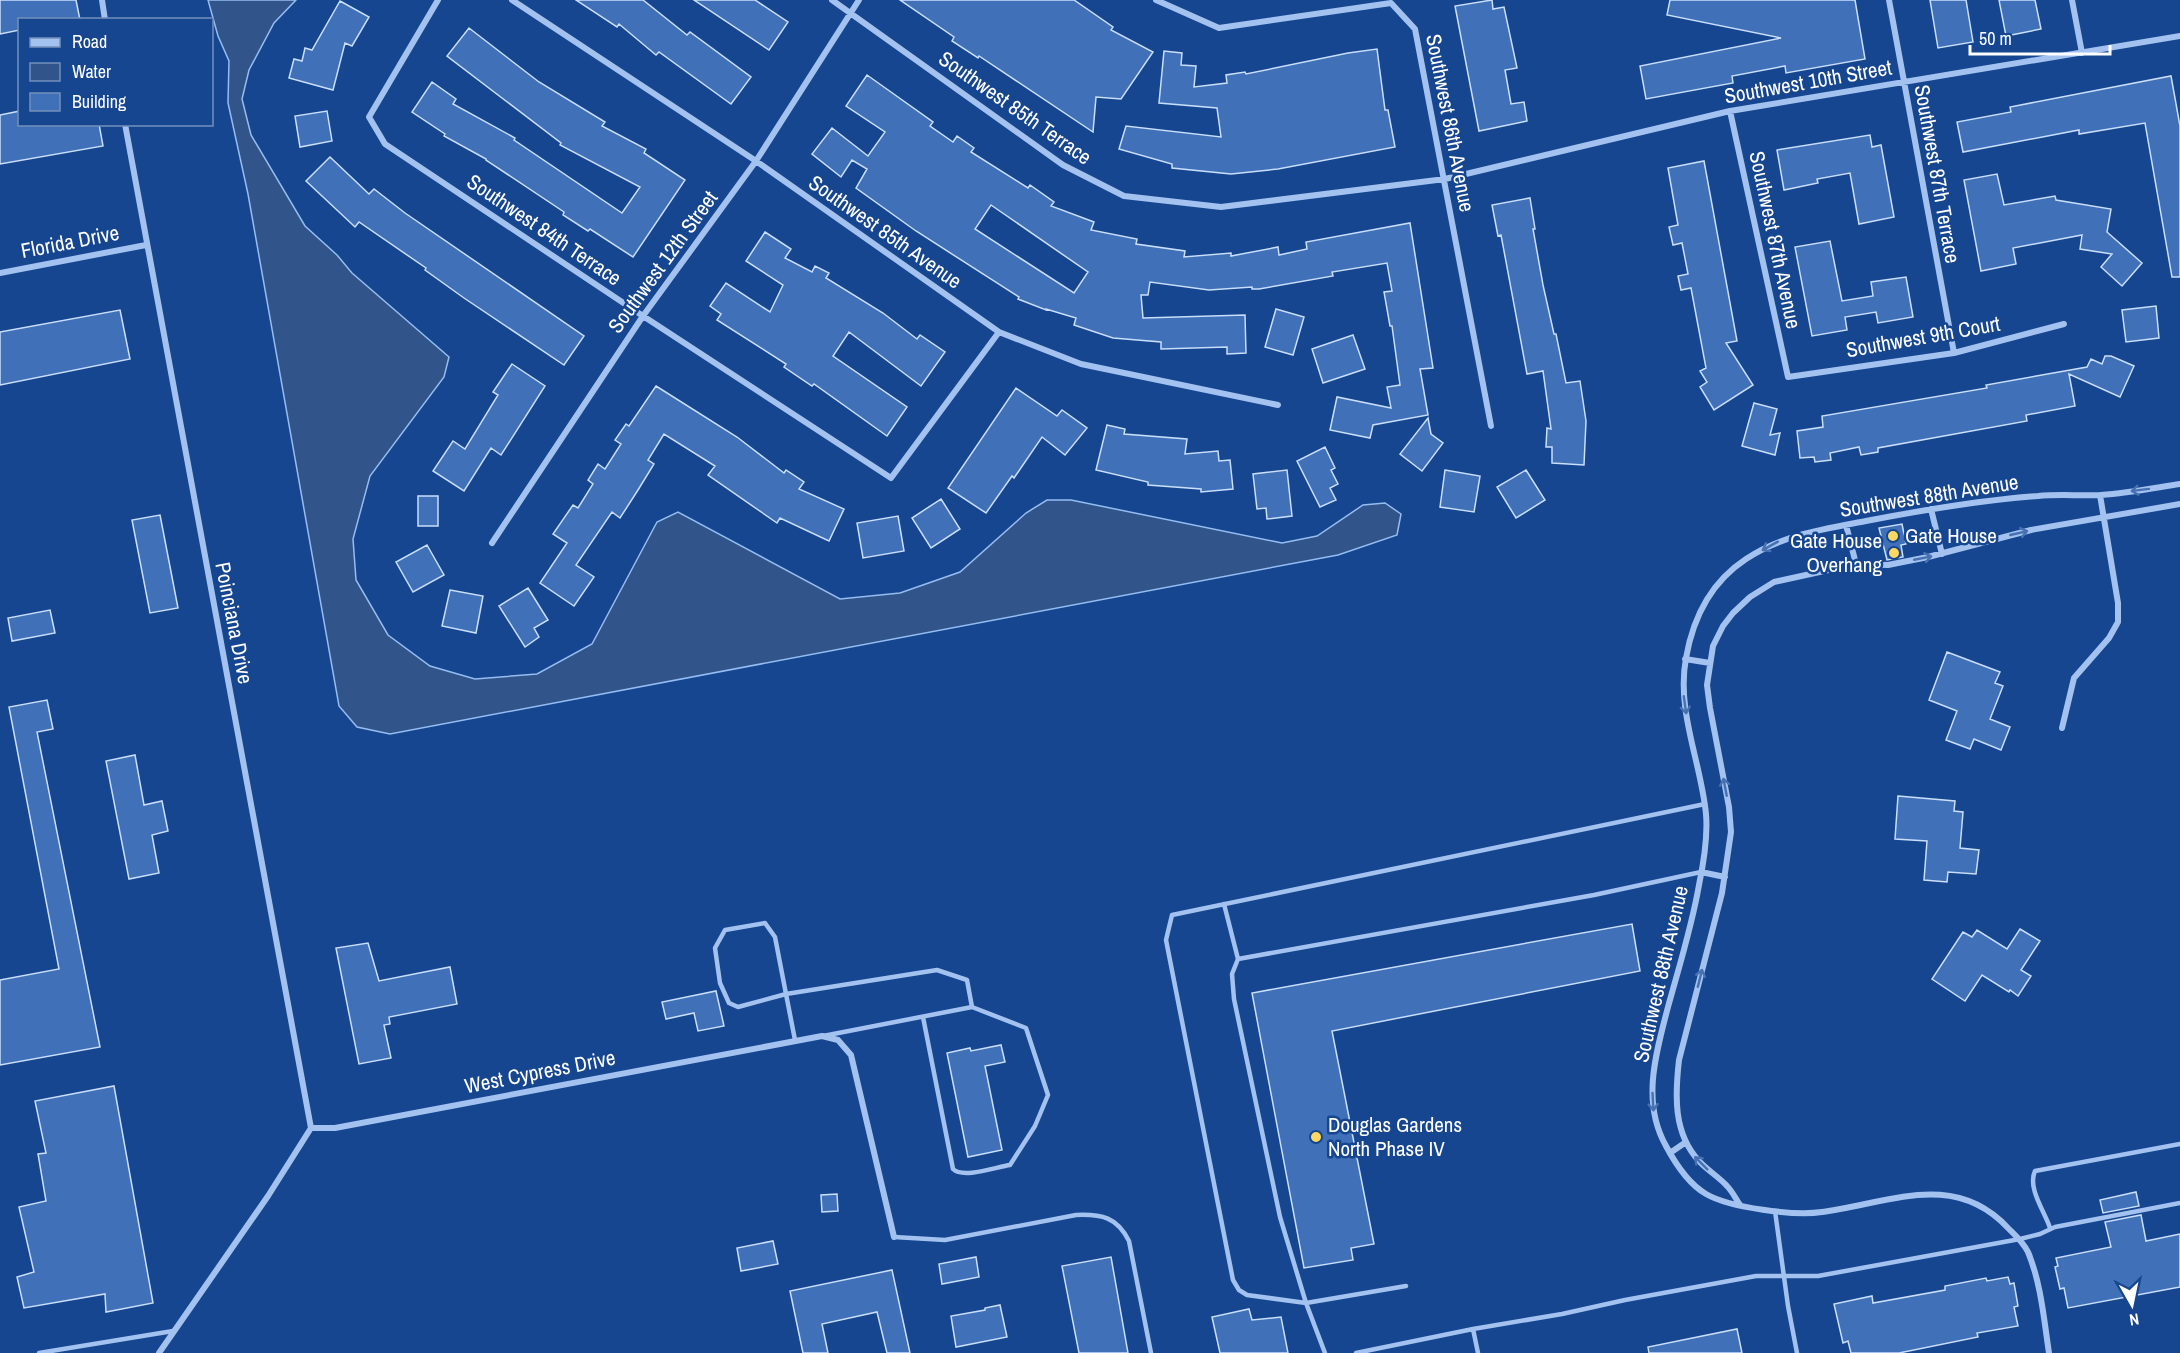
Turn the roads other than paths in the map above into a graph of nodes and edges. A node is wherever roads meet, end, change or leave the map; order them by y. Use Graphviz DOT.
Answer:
graph roads {
  1 [pos="102,0"];
  2 [pos="438,0"];
  3 [pos="512,0"];
  4 [pos="832,0"];
  5 [pos="859,0"];
  6 [pos="1156,0"];
  7 [pos="1889,0"];
  8 [pos="2072,0"];
  9 [pos="850,12"];
  10 [pos="105,18"];
  11 [pos="2180,36"];
  12 [pos="2082,53"];
  13 [pos="1904,82"];
  14 [pos="1730,111"];
  15 [pos="125,126"];
  16 [pos="756,161"];
  17 [pos="1445,179"];
  18 [pos="146,245"];
  19 [pos="0,273"];
  20 [pos="643,316"];
  21 [pos="2064,324"];
  22 [pos="999,332"];
  23 [pos="1954,353"];
  24 [pos="1788,377"];
  25 [pos="1278,405"];
  26 [pos="1491,426"];
  27 [pos="2180,484"];
  28 [pos="2100,495"];
  29 [pos="2180,504"];
  30 [pos="1931,509"];
  31 [pos="2103,518"];
  32 [pos="1846,525"];
  33 [pos="492,543"];
  34 [pos="1942,554"];
  35 [pos="1856,564"];
  36 [pos="1685,659"];
  37 [pos="1710,663"];
  38 [pos="2062,728"];
  39 [pos="1704,804"];
  40 [pos="1701,872"];
  41 [pos="1725,877"];
  42 [pos="1224,904"];
  43 [pos="1238,958"];
  44 [pos="786,994"];
  45 [pos="972,1007"];
  46 [pos="923,1017"];
  47 [pos="822,1036"];
  48 [pos="795,1040"];
  49 [pos="311,1128"];
  50 [pos="1686,1142"];
  51 [pos="2180,1144"];
  52 [pos="1670,1153"];
  53 [pos="2180,1203"];
  54 [pos="1740,1206"];
  55 [pos="1775,1211"];
  56 [pos="2050,1228"];
  57 [pos="894,1237"];
  58 [pos="2020,1239"];
  59 [pos="1784,1277"];
  60 [pos="1406,1286"];
  61 [pos="1306,1303"];
  62 [pos="1473,1329"];
  63 [pos="173,1331"];
  64 [pos="1398,1344"];
  65 [pos="39,1353"];
  66 [pos="159,1353"];
  67 [pos="1151,1353"];
  68 [pos="1325,1353"];
  69 [pos="1356,1353"];
  70 [pos="1399,1353"];
  71 [pos="1478,1353"];
  72 [pos="1797,1353"];
  73 [pos="2049,1353"];
  1 -- 10 [label="street"];
  2 -- 20 [label="street, Southwest 84th Terrace"];
  3 -- 16 [label="street, Southwest 85th Avenue"];
  4 -- 9 [label="street, Southwest 85th Terrace"];
  5 -- 9 [label="street, Southwest 12th Street"];
  6 -- 17 [label="street, Southwest 86th Avenue"];
  7 -- 13 [label="street, Southwest 87th Terrace"];
  8 -- 12 [label="street"];
  9 -- 16 [label="street, Southwest 12th Street"];
  9 -- 17 [label="street, Southwest 85th Terrace"];
  11 -- 12 [label="street, Southwest 10th Street"];
  12 -- 13 [label="street, Southwest 10th Street"];
  13 -- 14 [label="street, Southwest 10th Street"];
  13 -- 23 [label="street, Southwest 87th Terrace"];
  14 -- 17 [label="street, Southwest 10th Street"];
  14 -- 24 [label="street, Southwest 87th Avenue"];
  15 -- 18 [label="street, Poinciana Drive"];
  16 -- 20 [label="street, Southwest 12th Street"];
  16 -- 22 [label="street, Southwest 85th Avenue"];
  17 -- 26 [label="street, Southwest 86th Avenue"];
  18 -- 19 [label="street, Florida Drive"];
  18 -- 49 [label="street, Poinciana Drive"];
  20 -- 22 [label="street, Southwest 84th Terrace"];
  20 -- 33 [label="street, Southwest 12th Street"];
  21 -- 23 [label="street, Southwest 9th Court"];
  22 -- 25 [label="street, Southwest 85th Avenue"];
  23 -- 24 [label="street, Southwest 9th Court"];
  27 -- 28 [label="street, Southwest 88th Avenue, one-way"];
  28 -- 30 [label="street, Southwest 88th Avenue"];
  28 -- 31 [label="street"];
  29 -- 31 [label="street, Southwest 88th Avenue"];
  30 -- 32 [label="street, Southwest 88th Avenue"];
  30 -- 34 [label="street"];
  34 -- 31 [label="street, Southwest 88th Avenue, one-way"];
  31 -- 38 [label="street"];
  32 -- 35 [label="street"];
  32 -- 36 [label="street, Southwest 88th Avenue, one-way"];
  35 -- 34 [label="street, Southwest 88th Avenue, one-way"];
  35 -- 37 [label="street, Southwest 88th Avenue"];
  36 -- 37 [label="street"];
  36 -- 39 [label="street, Southwest 88th Avenue, one-way"];
  41 -- 37 [label="street, Southwest 88th Avenue, one-way"];
  39 -- 40 [label="street, Southwest 88th Avenue"];
  39 -- 42 [label="lane"];
  40 -- 41 [label="street, Southwest 88th Avenue"];
  40 -- 43 [label="lane"];
  40 -- 52 [label="street, Southwest 88th Avenue, one-way"];
  50 -- 41 [label="street, Southwest 88th Avenue, one-way"];
  42 -- 43 [label="lane"];
  42 -- 61 [label="lane"];
  43 -- 61 [label="lane"];
  44 -- 44 [label="lane"];
  44 -- 45 [label="lane"];
  44 -- 48 [label="lane"];
  45 -- 46 [label="lane"];
  45 -- 46 [label="lane"];
  46 -- 47 [label="lane"];
  47 -- 48 [label="street, West Cypress Drive"];
  47 -- 57 [label="street"];
  48 -- 49 [label="street, West Cypress Drive"];
  49 -- 63 [label="street"];
  50 -- 52 [label="street"];
  54 -- 50 [label="street, Southwest 88th Avenue, one-way"];
  51 -- 56 [label="lane"];
  52 -- 54 [label="street, Southwest 88th Avenue"];
  53 -- 56 [label="lane"];
  54 -- 55 [label="street, Southwest 88th Avenue"];
  55 -- 58 [label="street, Southwest 88th Avenue"];
  55 -- 59 [label="lane"];
  56 -- 58 [label="lane"];
  57 -- 67 [label="lane"];
  58 -- 59 [label="lane"];
  58 -- 73 [label="street, Southwest 88th Avenue"];
  59 -- 62 [label="lane"];
  59 -- 72 [label="lane"];
  60 -- 61 [label="lane"];
  61 -- 68 [label="lane"];
  62 -- 64 [label="lane"];
  62 -- 71 [label="lane"];
  63 -- 65 [label="lane"];
  63 -- 66 [label="street"];
  64 -- 69 [label="lane"];
  64 -- 70 [label="lane"];
}
